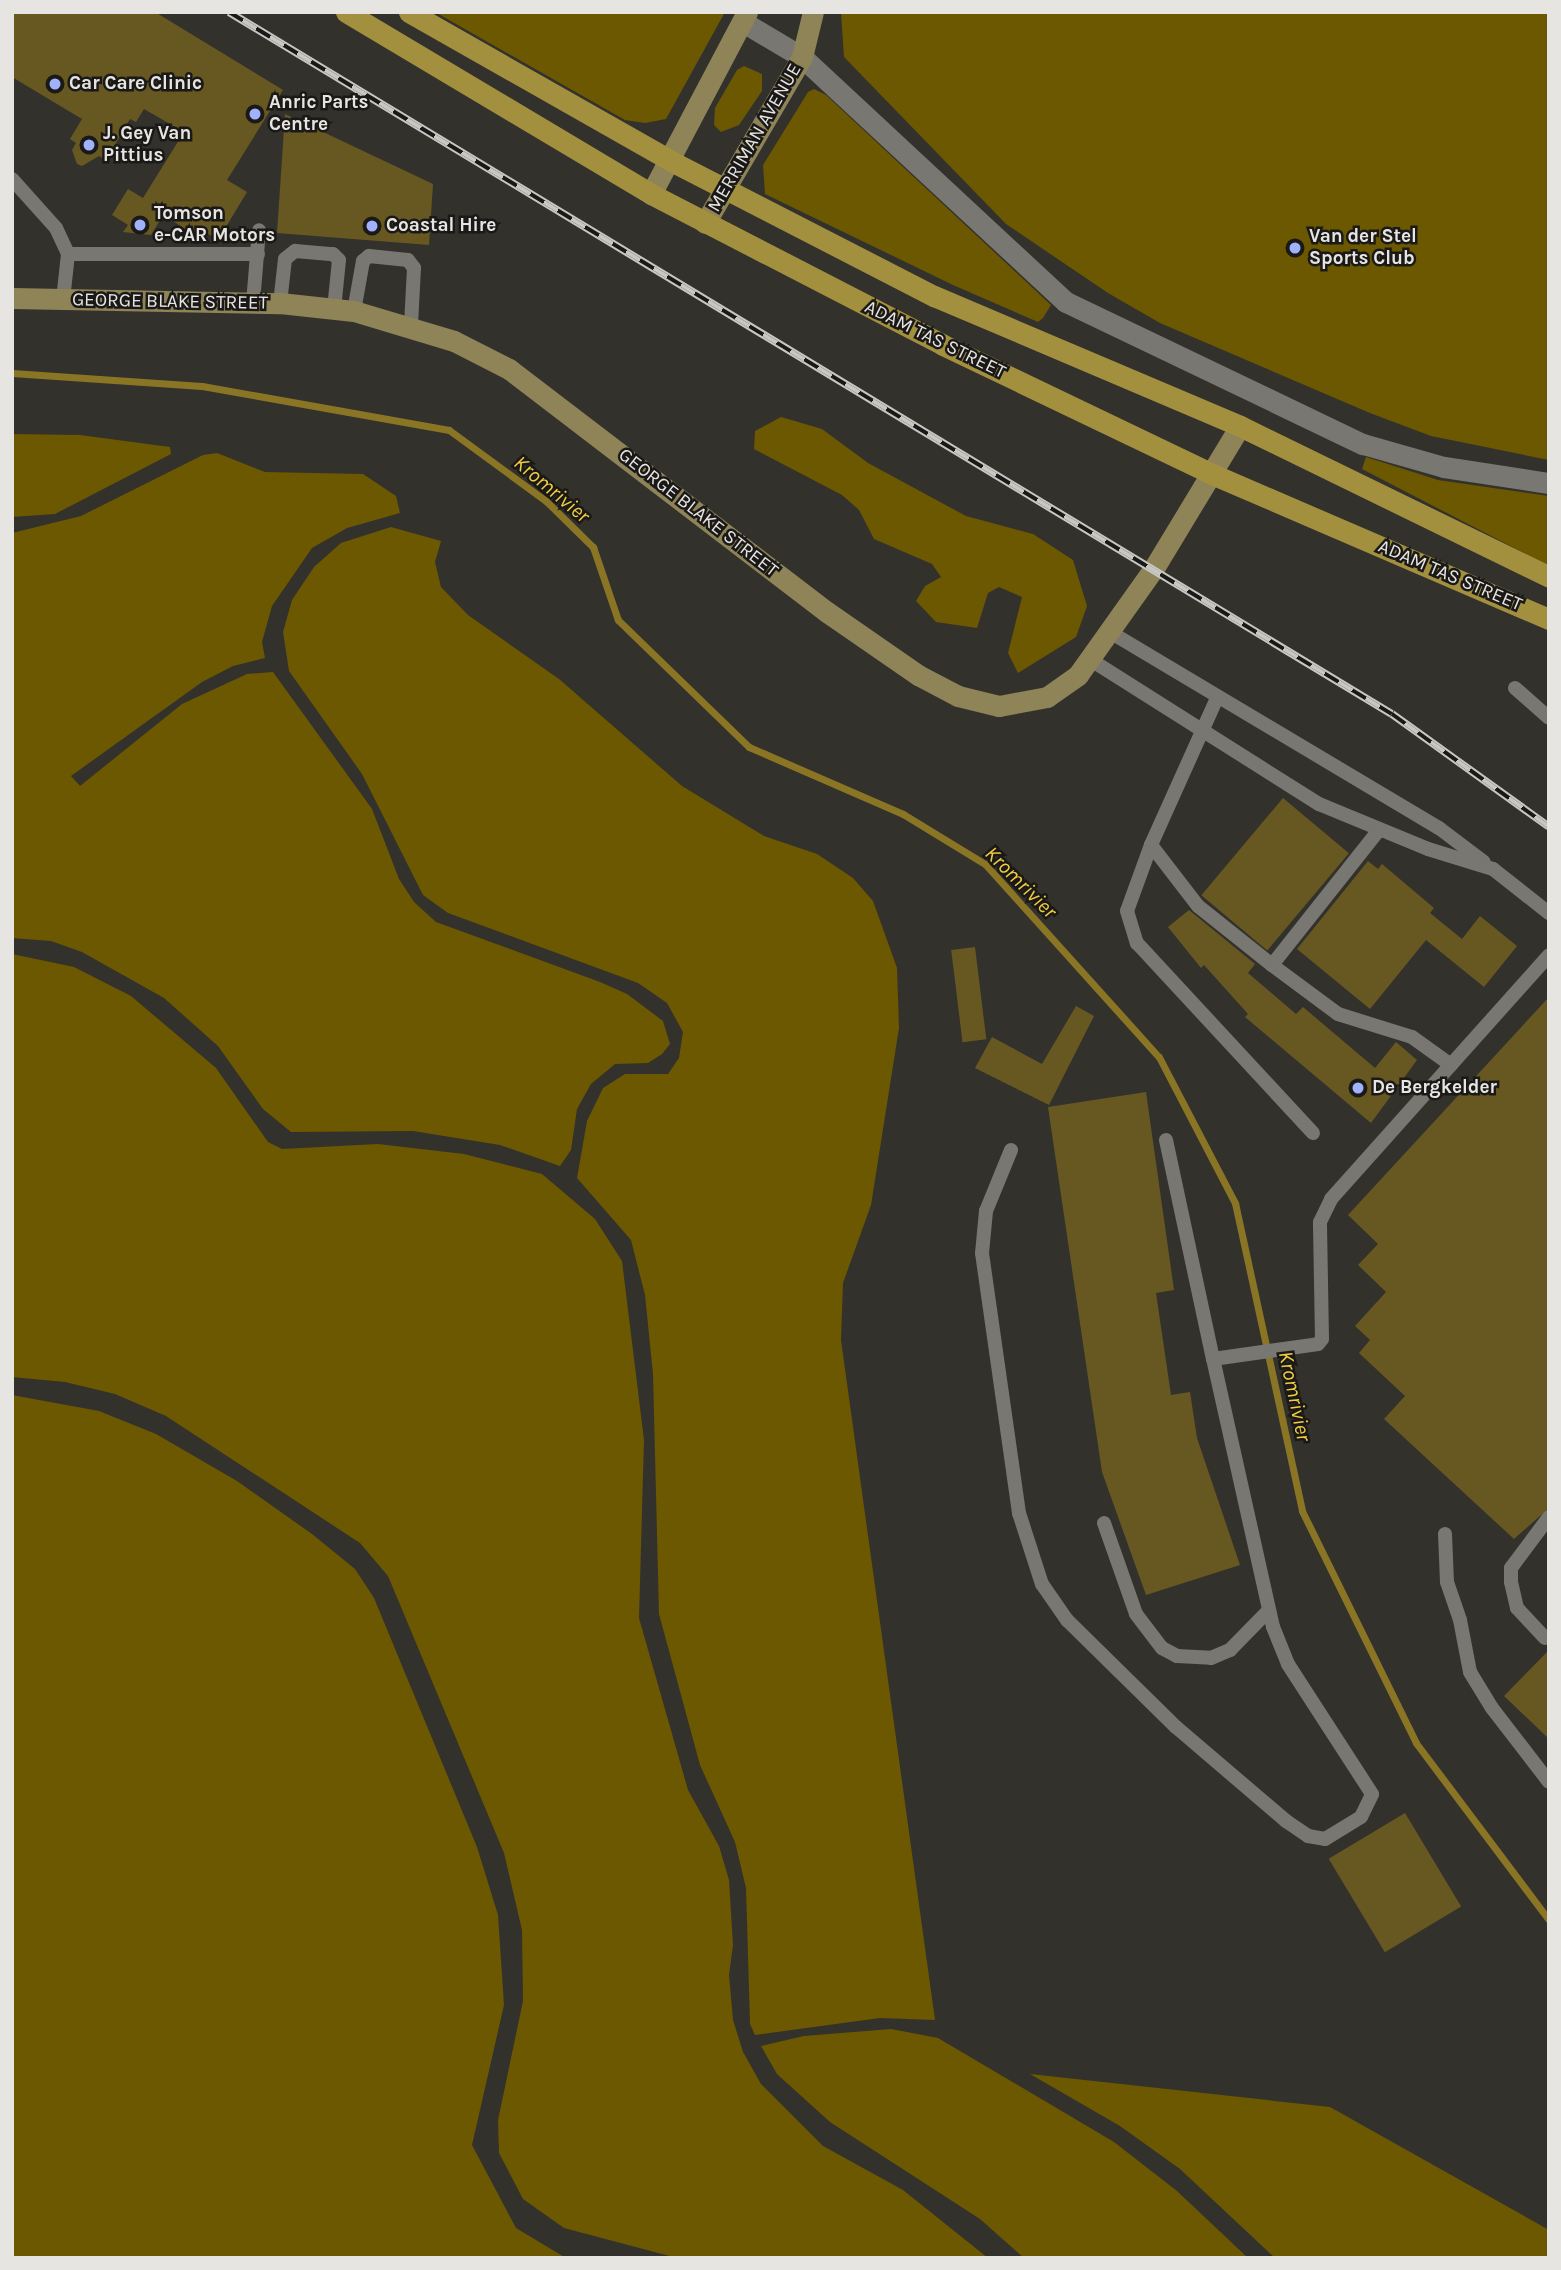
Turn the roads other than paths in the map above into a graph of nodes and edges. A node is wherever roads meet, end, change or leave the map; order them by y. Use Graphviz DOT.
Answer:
graph roads {
  1 [pos="345,12"];
  2 [pos="409,12"];
  3 [pos="813,12"];
  4 [pos="745,17"];
  5 [pos="802,57"];
  6 [pos="671,161"];
  7 [pos="12,179"];
  8 [pos="725,188"];
  9 [pos="651,194"];
  10 [pos="705,223"];
  11 [pos="259,230"];
  12 [pos="68,254"];
  13 [pos="258,254"];
  14 [pos="12,298"];
  15 [pos="63,300"];
  16 [pos="253,303"];
  17 [pos="280,303"];
  18 [pos="344,310"];
  19 [pos="411,326"];
  20 [pos="1240,426"];
  21 [pos="1212,474"];
  22 [pos="1549,483"];
  23 [pos="1549,577"];
  24 [pos="1549,619"];
  25 [pos="1110,632"];
  26 [pos="1091,660"];
  27 [pos="1515,688"];
  28 [pos="1217,698"];
  29 [pos="1549,718"];
  30 [pos="1201,732"];
  31 [pos="1379,830"];
  32 [pos="1152,845"];
  33 [pos="1493,869"];
  34 [pos="1549,913"];
  35 [pos="1549,954"];
  36 [pos="1272,965"];
  37 [pos="1451,1065"];
  38 [pos="1313,1133"];
  39 [pos="1166,1140"];
  40 [pos="1011,1150"];
  41 [pos="1213,1359"];
  42 [pos="1549,1517"];
  43 [pos="1104,1523"];
  44 [pos="1445,1534"];
  45 [pos="1268,1611"];
  46 [pos="1545,1638"];
  47 [pos="1549,1782"];
  1 -- 9 [label="main road, ADAM TAS STREET"];
  2 -- 6 [label="main road, ADAM TAS STREET"];
  3 -- 5 [label="street, MERRIMAN AVENUE"];
  4 -- 5 [label="street"];
  4 -- 6 [label="street"];
  5 -- 8 [label="street, MERRIMAN AVENUE"];
  5 -- 22 [label="street"];
  6 -- 8 [label="main road, ADAM TAS STREET"];
  6 -- 9 [label="street"];
  7 -- 12 [label="lane"];
  8 -- 10 [label="street, MERRIMAN AVENUE"];
  8 -- 20 [label="main road, ADAM TAS STREET"];
  9 -- 10 [label="main road, ADAM TAS STREET"];
  10 -- 21 [label="main road, ADAM TAS STREET"];
  11 -- 13 [label="lane"];
  12 -- 13 [label="lane"];
  12 -- 15 [label="lane"];
  13 -- 16 [label="lane"];
  14 -- 15 [label="street, GEORGE BLAKE STREET"];
  15 -- 16 [label="street, GEORGE BLAKE STREET"];
  16 -- 17 [label="street, GEORGE BLAKE STREET"];
  17 -- 18 [label="street, GEORGE BLAKE STREET"];
  17 -- 18 [label="lane"];
  18 -- 19 [label="street, GEORGE BLAKE STREET"];
  18 -- 19 [label="lane"];
  19 -- 26 [label="street, GEORGE BLAKE STREET"];
  20 -- 21 [label="street, GEORGE BLAKE STREET"];
  20 -- 23 [label="main road, ADAM TAS STREET"];
  21 -- 24 [label="main road, ADAM TAS STREET"];
  21 -- 25 [label="street, GEORGE BLAKE STREET"];
  25 -- 26 [label="street, GEORGE BLAKE STREET"];
  25 -- 28 [label="lane"];
  26 -- 30 [label="lane"];
  27 -- 29 [label="lane"];
  28 -- 30 [label="lane"];
  28 -- 33 [label="lane"];
  30 -- 31 [label="lane"];
  30 -- 32 [label="lane"];
  31 -- 33 [label="lane"];
  31 -- 36 [label="lane"];
  32 -- 36 [label="lane"];
  32 -- 38 [label="lane"];
  33 -- 34 [label="lane"];
  35 -- 37 [label="lane"];
  36 -- 37 [label="lane"];
  37 -- 41 [label="lane"];
  39 -- 41 [label="lane"];
  40 -- 45 [label="lane"];
  41 -- 45 [label="lane"];
  42 -- 46 [label="lane"];
  43 -- 45 [label="lane"];
  44 -- 47 [label="lane"];
}
